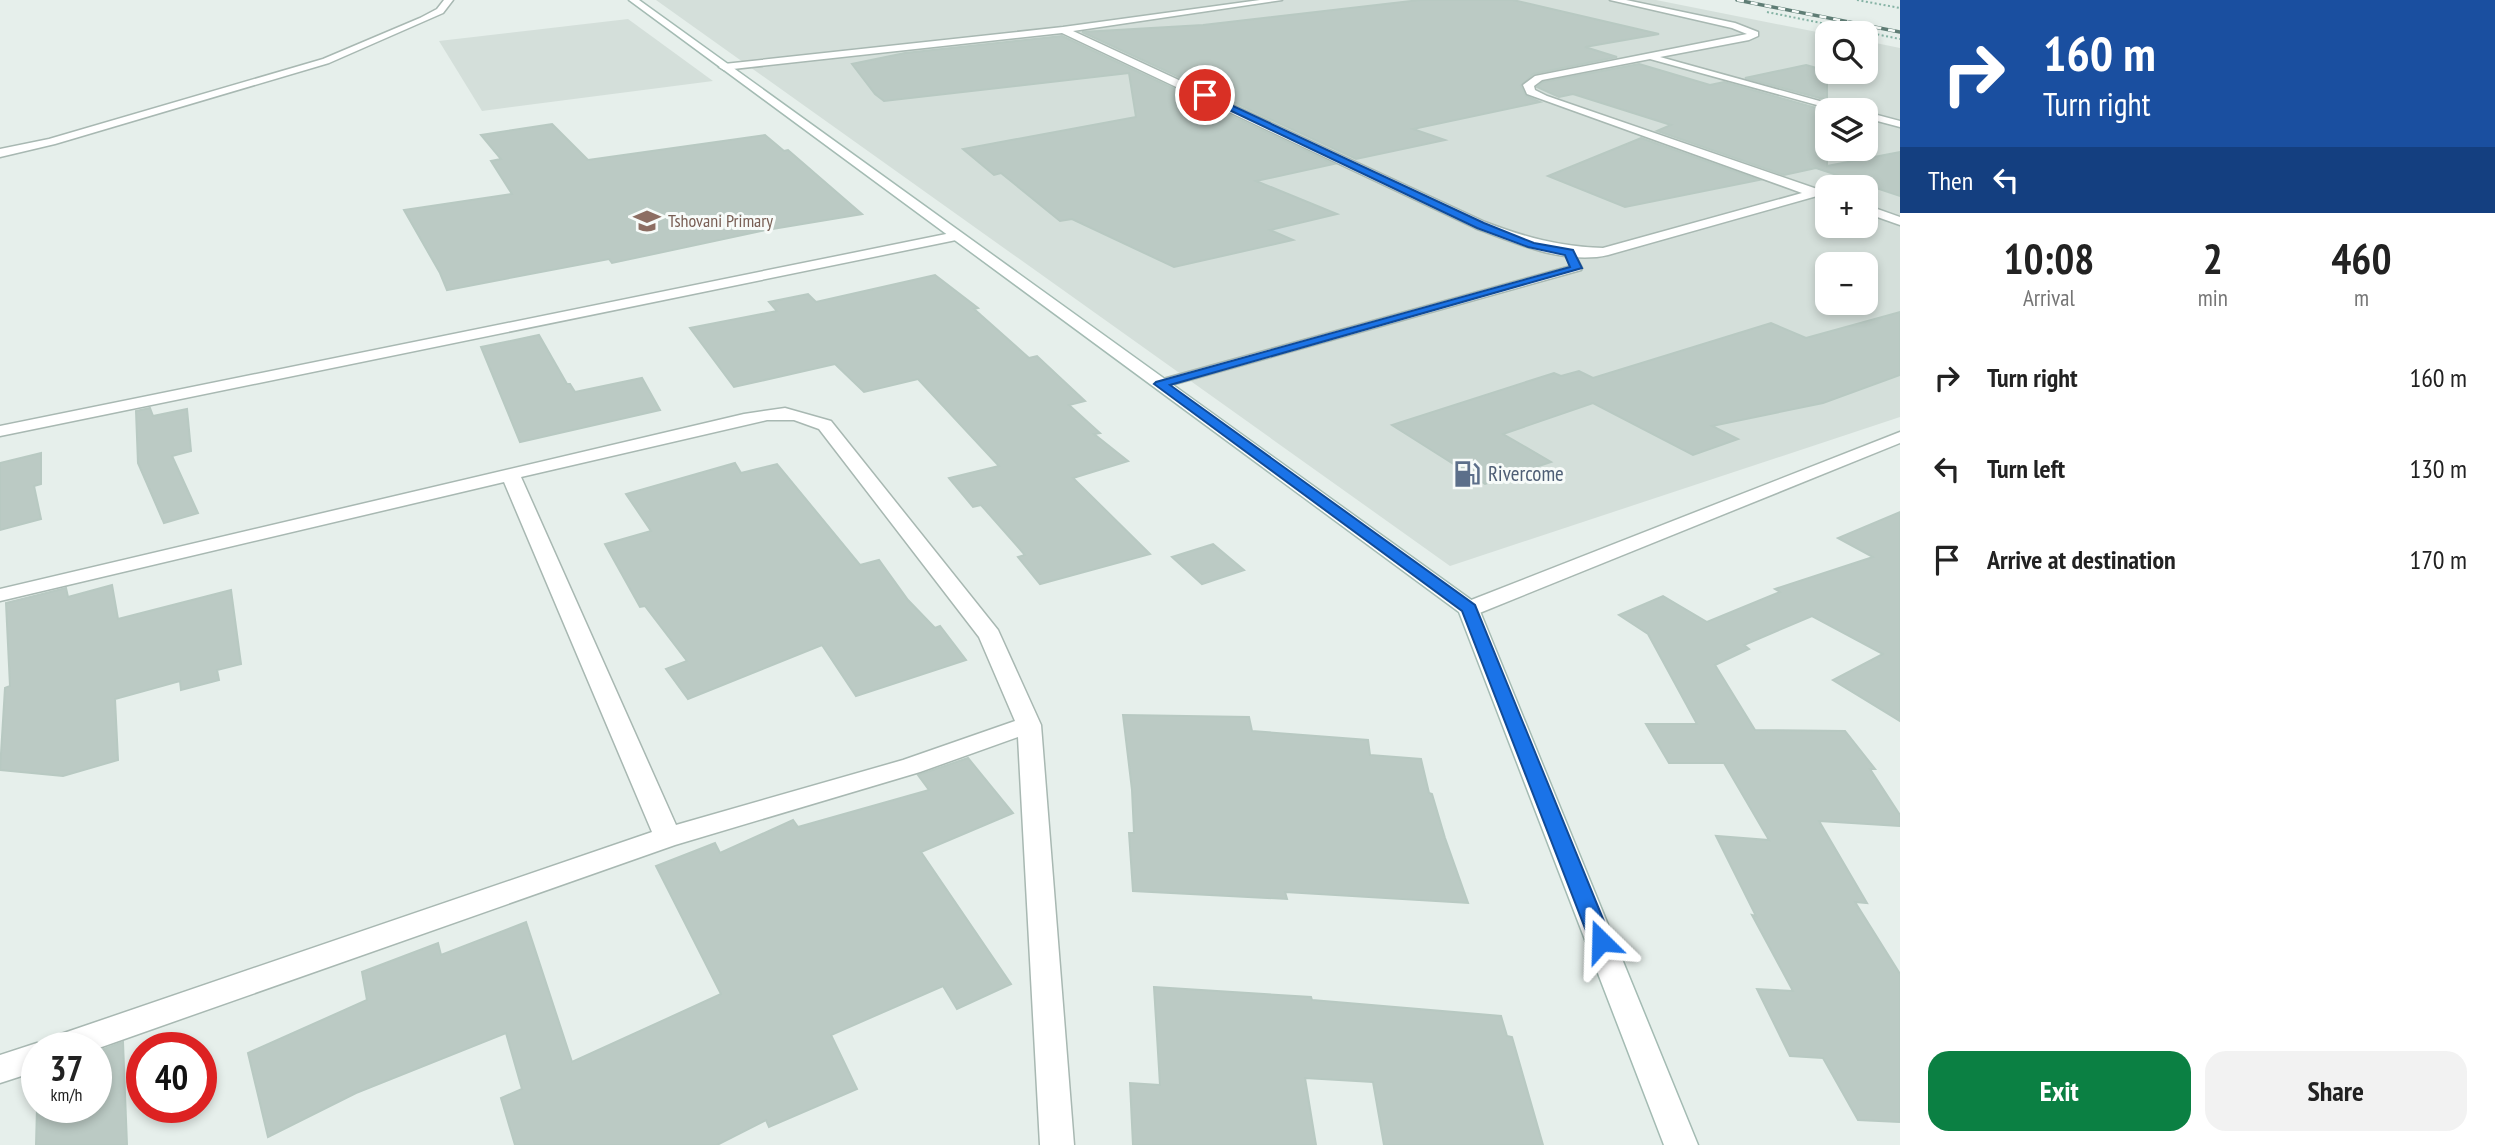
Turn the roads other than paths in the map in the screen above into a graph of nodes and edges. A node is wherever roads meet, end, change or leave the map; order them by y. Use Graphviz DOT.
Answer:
graph roads {
  1 [pos="449,0"];
  2 [pos="633,0"];
  3 [pos="1279,0"];
  4 [pos="1614,0"];
  5 [pos="1063,30"];
  6 [pos="1649,57"];
  7 [pos="724,67"];
  8 [pos="1815,101"];
  9 [pos="1878,118"];
  10 [pos="1900,124"];
  11 [pos="0,153"];
  12 [pos="1815,193"];
  13 [pos="1815,197"];
  14 [pos="1878,213"];
  15 [pos="1900,220"];
  16 [pos="956,236"];
  17 [pos="1569,253"];
  18 [pos="1160,384"];
  19 [pos="0,431"];
  20 [pos="1900,437"];
  21 [pos="510,474"];
  22 [pos="0,595"];
  23 [pos="1469,609"];
  24 [pos="1029,725"];
  25 [pos="668,837"];
  26 [pos="107,1032"];
  27 [pos="21,1062"];
  28 [pos="0,1069"];
  29 [pos="1057,1145"];
  30 [pos="1681,1145"];
  1 -- 11 [label="street"];
  2 -- 7 [label="street"];
  3 -- 5 [label="street"];
  4 -- 6 [label="street"];
  5 -- 7 [label="street"];
  5 -- 17 [label="street"];
  6 -- 8 [label="street"];
  6 -- 12 [label="street"];
  7 -- 16 [label="street"];
  9 -- 10 [label="street"];
  13 -- 17 [label="street"];
  14 -- 15 [label="street"];
  16 -- 18 [label="street"];
  16 -- 19 [label="street"];
  17 -- 18 [label="lane"];
  18 -- 23 [label="street"];
  20 -- 23 [label="street"];
  21 -- 22 [label="street"];
  21 -- 24 [label="street"];
  21 -- 25 [label="street"];
  23 -- 30 [label="street"];
  24 -- 25 [label="street"];
  24 -- 29 [label="street"];
  25 -- 26 [label="street"];
  27 -- 28 [label="street"];
}
